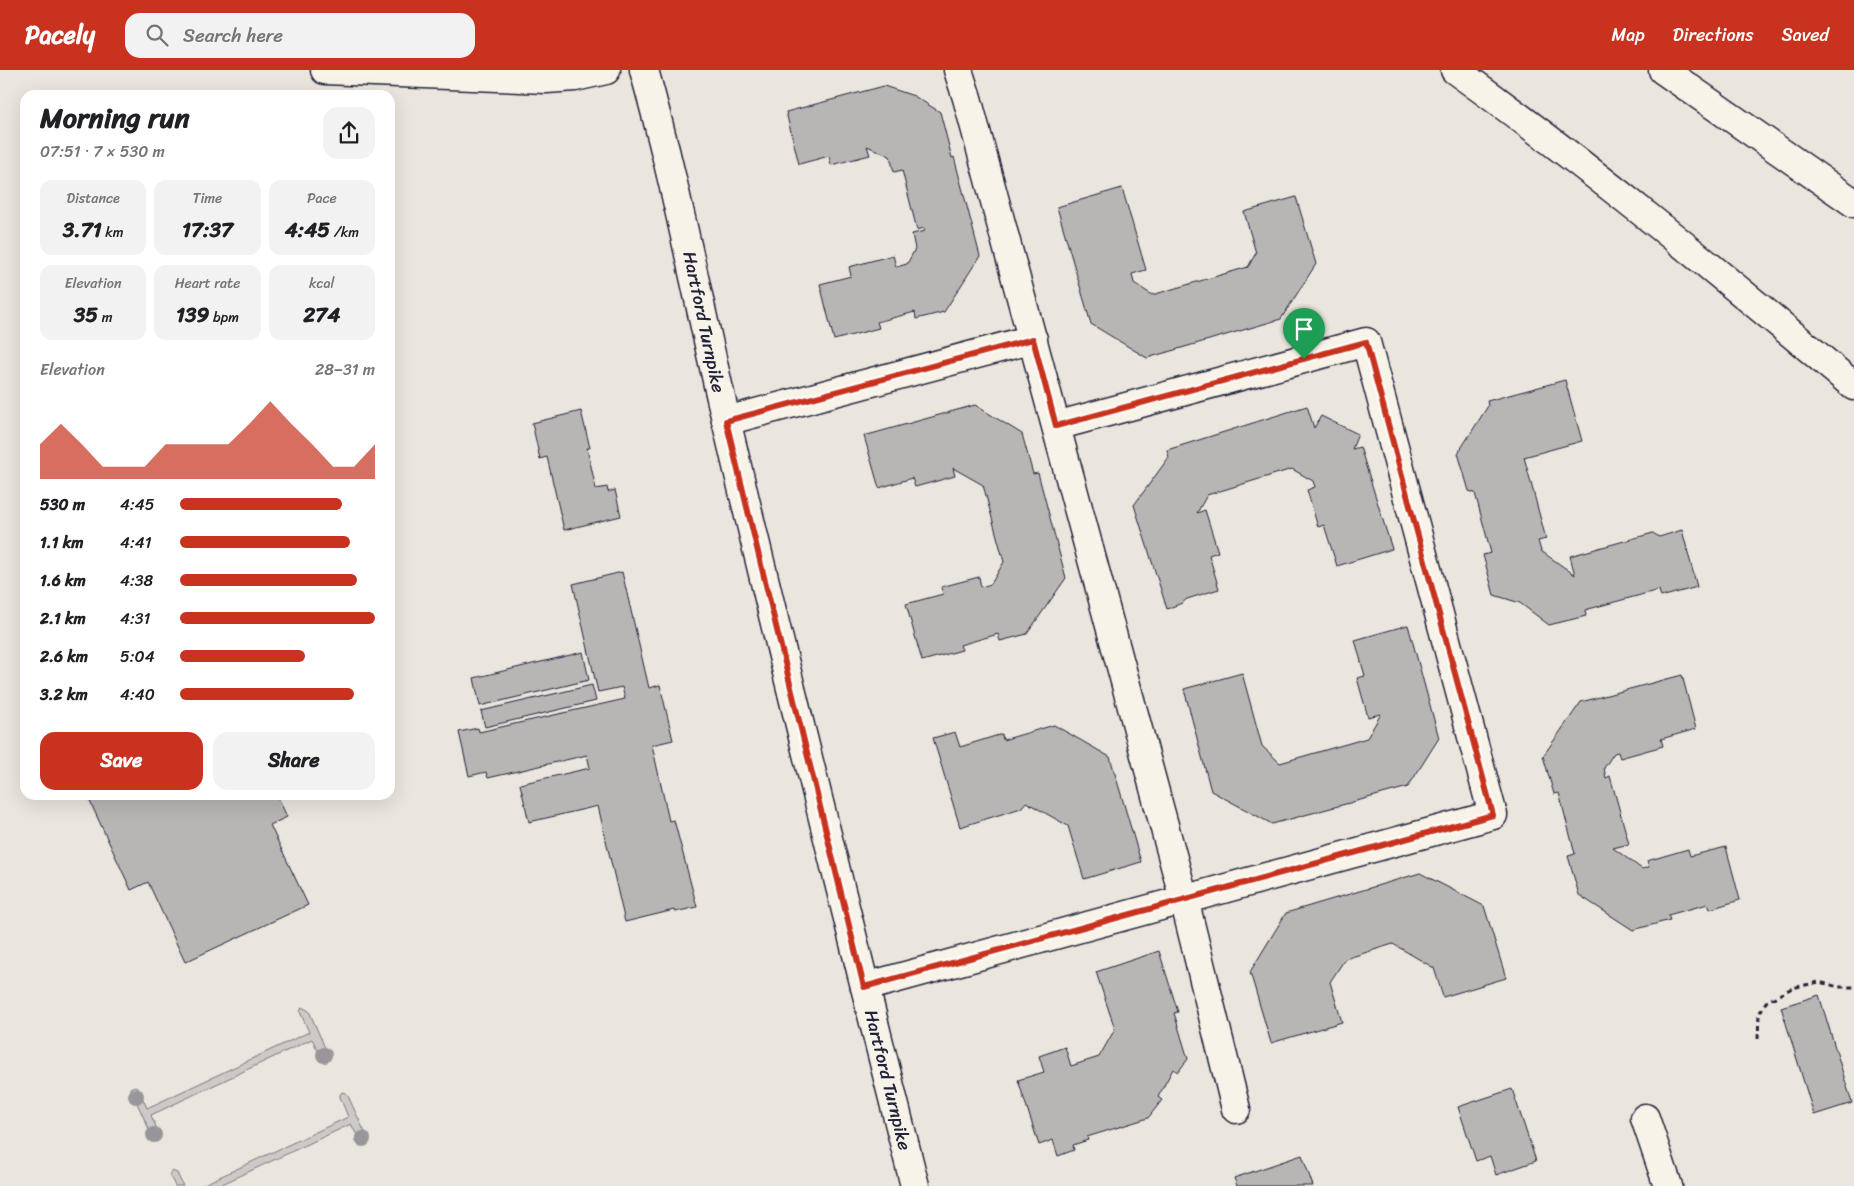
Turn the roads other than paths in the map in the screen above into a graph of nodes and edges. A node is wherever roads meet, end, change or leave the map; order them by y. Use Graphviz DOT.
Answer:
graph roads {
  1 [pos="325,70"];
  2 [pos="606,70"];
  3 [pos="644,70"];
  4 [pos="958,70"];
  5 [pos="1455,70"];
  6 [pos="1663,70"];
  7 [pos="1854,203"];
  8 [pos="1033,339"];
  9 [pos="1854,386"];
  10 [pos="726,421"];
  11 [pos="1056,426"];
  12 [pos="1184,899"];
  13 [pos="864,987"];
  14 [pos="1236,1108"];
  15 [pos="1645,1118"];
  16 [pos="915,1186"];
  17 [pos="1668,1186"];
  1 -- 2 [label="main road"];
  3 -- 10 [label="main road, Hartford Turnpike"];
  4 -- 8 [label="main road"];
  5 -- 9 [label="main road"];
  6 -- 7 [label="main road"];
  8 -- 10 [label="main road"];
  8 -- 11 [label="main road"];
  10 -- 13 [label="main road, Hartford Turnpike"];
  11 -- 12 [label="main road"];
  11 -- 12 [label="main road"];
  12 -- 13 [label="main road"];
  12 -- 14 [label="main road"];
  13 -- 16 [label="main road, Hartford Turnpike"];
  15 -- 17 [label="main road"];
}
